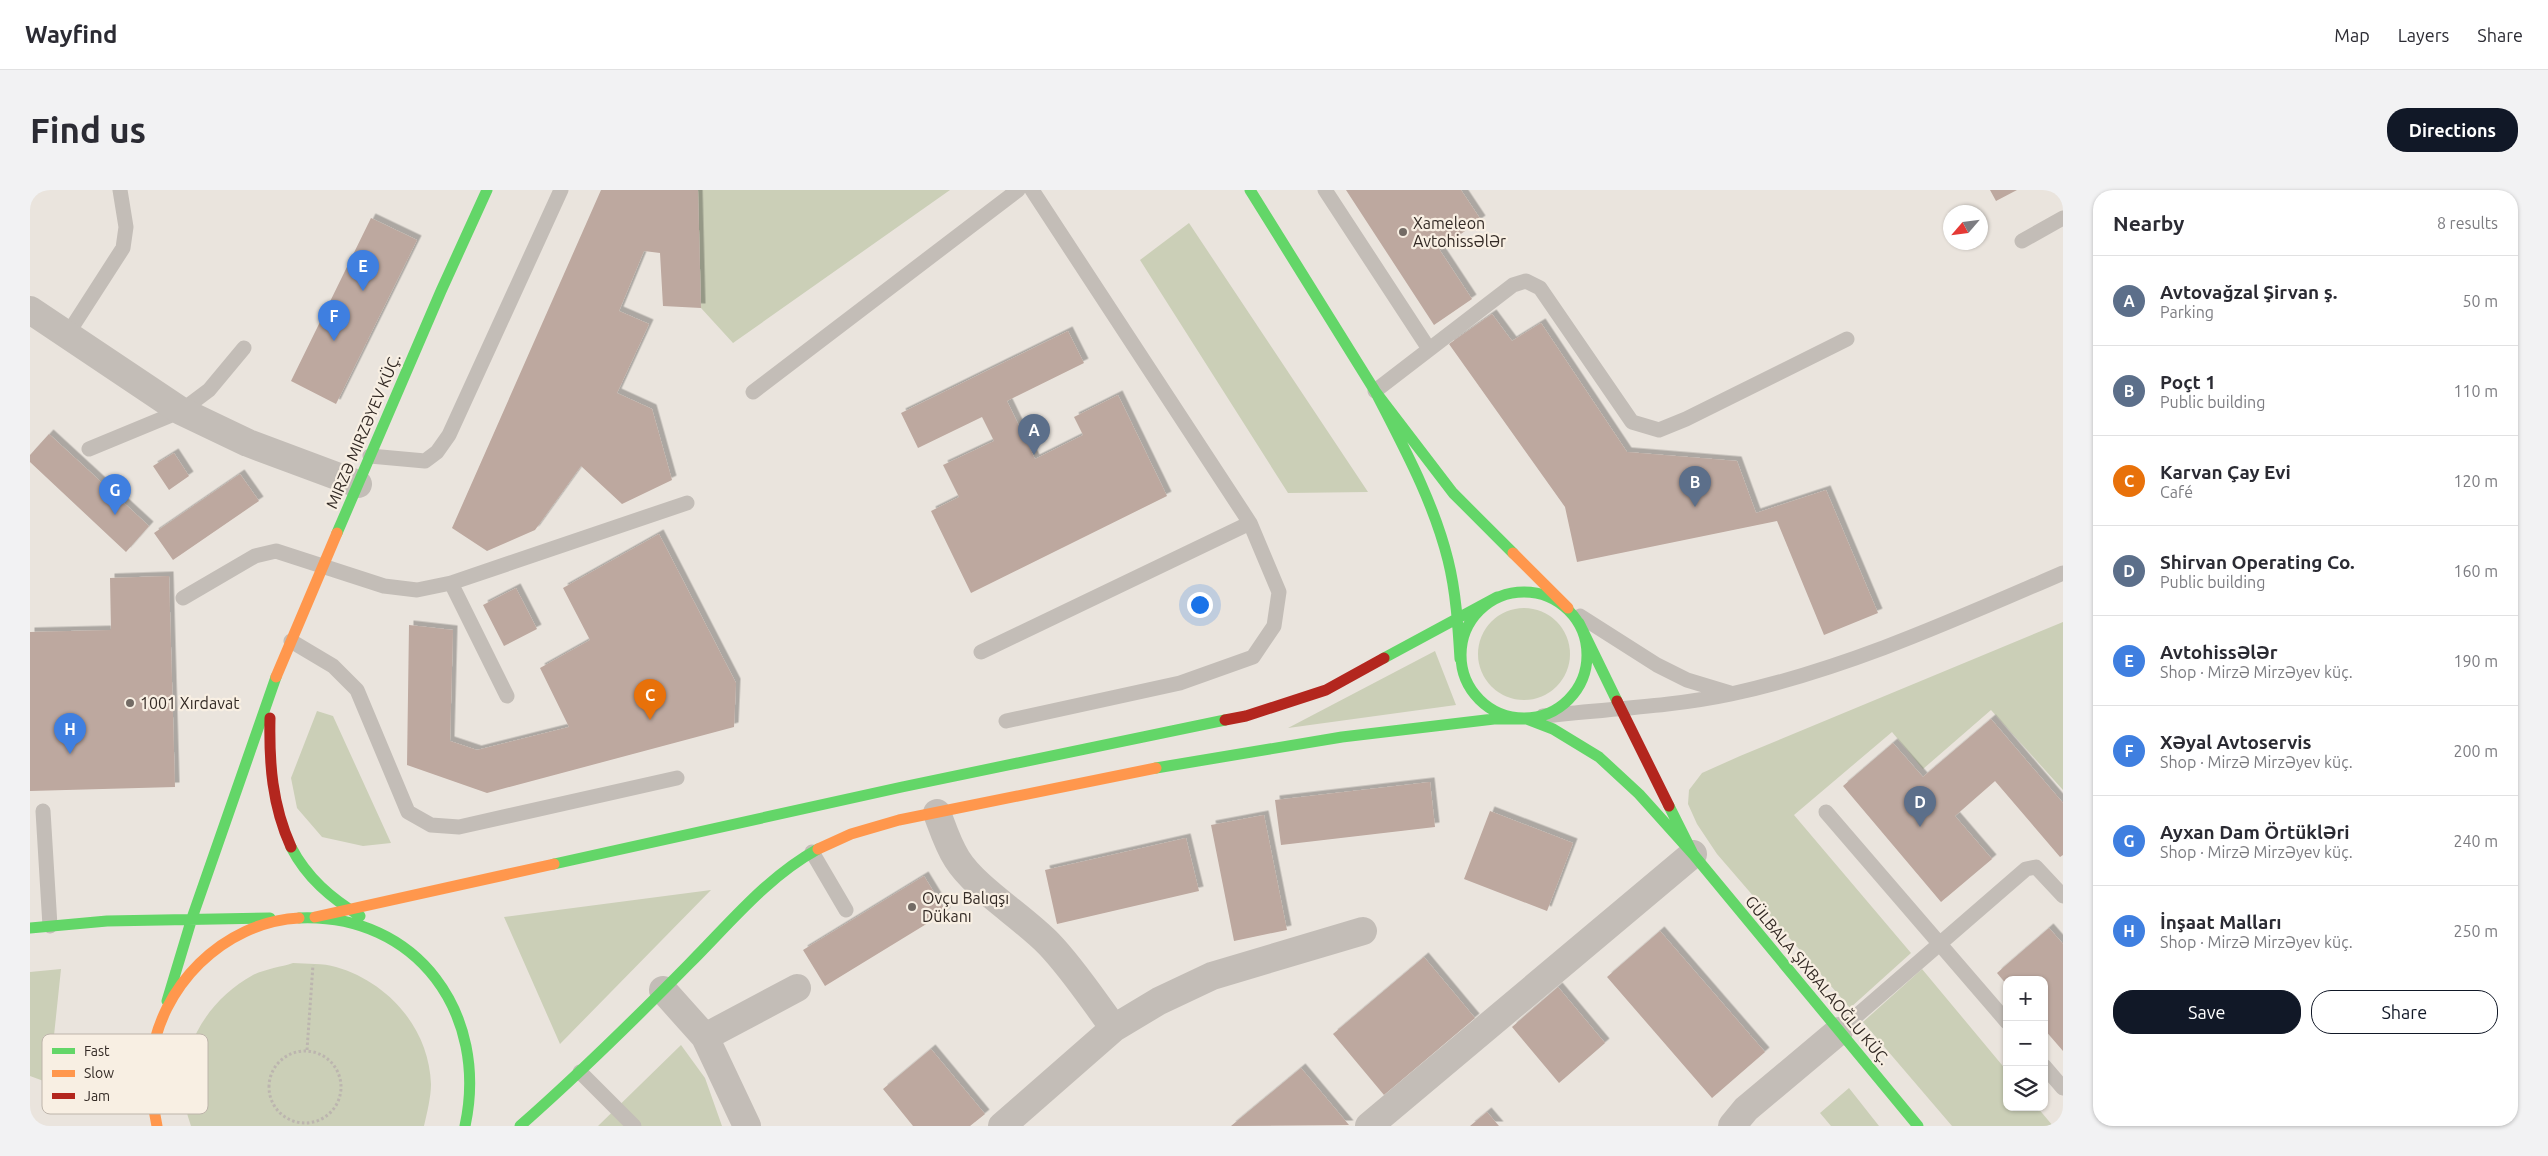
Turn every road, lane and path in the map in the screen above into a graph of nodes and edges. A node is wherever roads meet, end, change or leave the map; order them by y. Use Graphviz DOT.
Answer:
graph roads {
  1 [pos="120,190"];
  2 [pos="487,190"];
  3 [pos="561,190"];
  4 [pos="1018,190"];
  5 [pos="1032,190"];
  6 [pos="1250,190"];
  7 [pos="1325,190"];
  8 [pos="2063,218"];
  9 [pos="2022,241"];
  10 [pos="30,310"];
  11 [pos="67,335"];
  12 [pos="1847,339"];
  13 [pos="244,348"];
  14 [pos="1429,349"];
  15 [pos="1375,391"];
  16 [pos="753,392"];
  17 [pos="181,411"];
  18 [pos="89,449"];
  19 [pos="370,456"];
  20 [pos="358,484"];
  21 [pos="686,503"];
  22 [pos="1250,523"];
  23 [pos="323,566"];
  24 [pos="2063,573"];
  25 [pos="451,583"];
  26 [pos="1497,597"];
  27 [pos="183,598"];
  28 [pos="1568,608"];
  29 [pos="1458,618"];
  30 [pos="1579,623"];
  31 [pos="291,641"];
  32 [pos="981,652"];
  33 [pos="1460,659"];
  34 [pos="272,686"];
  35 [pos="1731,694"];
  36 [pos="507,696"];
  37 [pos="1621,708"];
  38 [pos="1543,716"];
  39 [pos="1524,718"];
  40 [pos="1006,721"];
  41 [pos="677,778"];
  42 [pos="43,811"];
  43 [pos="1826,812"];
  44 [pos="937,813"];
  45 [pos="812,852"];
  46 [pos="1693,854"];
  47 [pos="2063,896"];
  48 [pos="352,910"];
  49 [pos="846,910"];
  50 [pos="192,918"];
  51 [pos="311,918"];
  52 [pos="50,926"];
  53 [pos="30,928"];
  54 [pos="1363,931"];
  55 [pos="1938,943"];
  56 [pos="398,944"];
  57 [pos="313,965"];
  58 [pos="797,988"];
  59 [pos="664,990"];
  60 [pos="166,1007"];
  61 [pos="2006,1021"];
  62 [pos="1114,1028"];
  63 [pos="1839,1030"];
  64 [pos="157,1034"];
  65 [pos="705,1037"];
  66 [pos="307,1050"];
  67 [pos="2048,1071"];
  68 [pos="580,1072"];
  69 [pos="2063,1088"];
  70 [pos="466,1126"];
  71 [pos="520,1126"];
  72 [pos="634,1126"];
  73 [pos="747,1126"];
  74 [pos="1002,1126"];
  75 [pos="1369,1126"];
  76 [pos="1732,1126"];
  77 [pos="1918,1126"];
  1 -- 11 [label="lane"];
  2 -- 19 [label="main road, MIRZƏ MIRZƏYEV KÜÇ."];
  3 -- 19 [label="lane"];
  4 -- 16 [label="lane"];
  5 -- 22 [label="lane"];
  6 -- 15 [label="main road"];
  7 -- 14 [label="lane"];
  8 -- 9 [label="lane"];
  10 -- 11 [label="street"];
  11 -- 17 [label="street"];
  12 -- 14 [label="lane"];
  13 -- 17 [label="lane"];
  14 -- 15 [label="lane"];
  15 -- 28 [label="main road"];
  15 -- 29 [label="main road"];
  17 -- 18 [label="lane"];
  17 -- 20 [label="street"];
  19 -- 20 [label="main road, MIRZƏ MIRZƏYEV KÜÇ."];
  20 -- 23 [label="main road, MIRZƏ MIRZƏYEV KÜÇ."];
  21 -- 25 [label="lane"];
  22 -- 32 [label="lane"];
  22 -- 40 [label="lane"];
  23 -- 25 [label="lane"];
  23 -- 27 [label="lane"];
  23 -- 31 [label="main road, MIRZƏ MIRZƏYEV KÜÇ."];
  24 -- 35 [label="lane"];
  25 -- 36 [label="lane"];
  26 -- 28 [label="main road"];
  26 -- 29 [label="main road"];
  26 -- 33 [label="main road"];
  28 -- 30 [label="main road"];
  28 -- 35 [label="lane"];
  29 -- 33 [label="main road"];
  29 -- 48 [label="main road"];
  30 -- 37 [label="main road"];
  30 -- 38 [label="main road"];
  31 -- 34 [label="main road, MIRZƏ MIRZƏYEV KÜÇ."];
  31 -- 41 [label="lane"];
  33 -- 39 [label="main road"];
  34 -- 48 [label="main road"];
  34 -- 50 [label="main road, MIRZƏ MIRZƏYEV KÜÇ."];
  35 -- 37 [label="lane"];
  37 -- 38 [label="lane"];
  37 -- 46 [label="main road"];
  38 -- 39 [label="main road"];
  39 -- 44 [label="main road"];
  39 -- 46 [label="main road"];
  42 -- 52 [label="lane"];
  43 -- 55 [label="lane"];
  44 -- 45 [label="main road"];
  44 -- 62 [label="street"];
  45 -- 49 [label="lane"];
  45 -- 59 [label="main road"];
  46 -- 63 [label="main road"];
  46 -- 75 [label="street"];
  47 -- 55 [label="lane"];
  48 -- 51 [label="main road"];
  48 -- 56 [label="main road"];
  50 -- 51 [label="main road"];
  50 -- 52 [label="main road"];
  50 -- 60 [label="main road, MIRZƏ MIRZƏYEV KÜÇ."];
  51 -- 56 [label="main road"];
  51 -- 60 [label="main road"];
  52 -- 53 [label="main road"];
  54 -- 62 [label="street"];
  55 -- 61 [label="lane"];
  55 -- 63 [label="lane"];
  56 -- 70 [label="main road"];
  57 -- 66 [label="path"];
  58 -- 65 [label="street"];
  59 -- 65 [label="street"];
  59 -- 68 [label="main road"];
  60 -- 64 [label="main road"];
  62 -- 74 [label="street"];
  63 -- 76 [label="street"];
  63 -- 77 [label="main road"];
  65 -- 73 [label="street"];
  66 -- 66 [label="path"];
  67 -- 69 [label="lane"];
  68 -- 71 [label="main road"];
  68 -- 72 [label="lane"];
}
